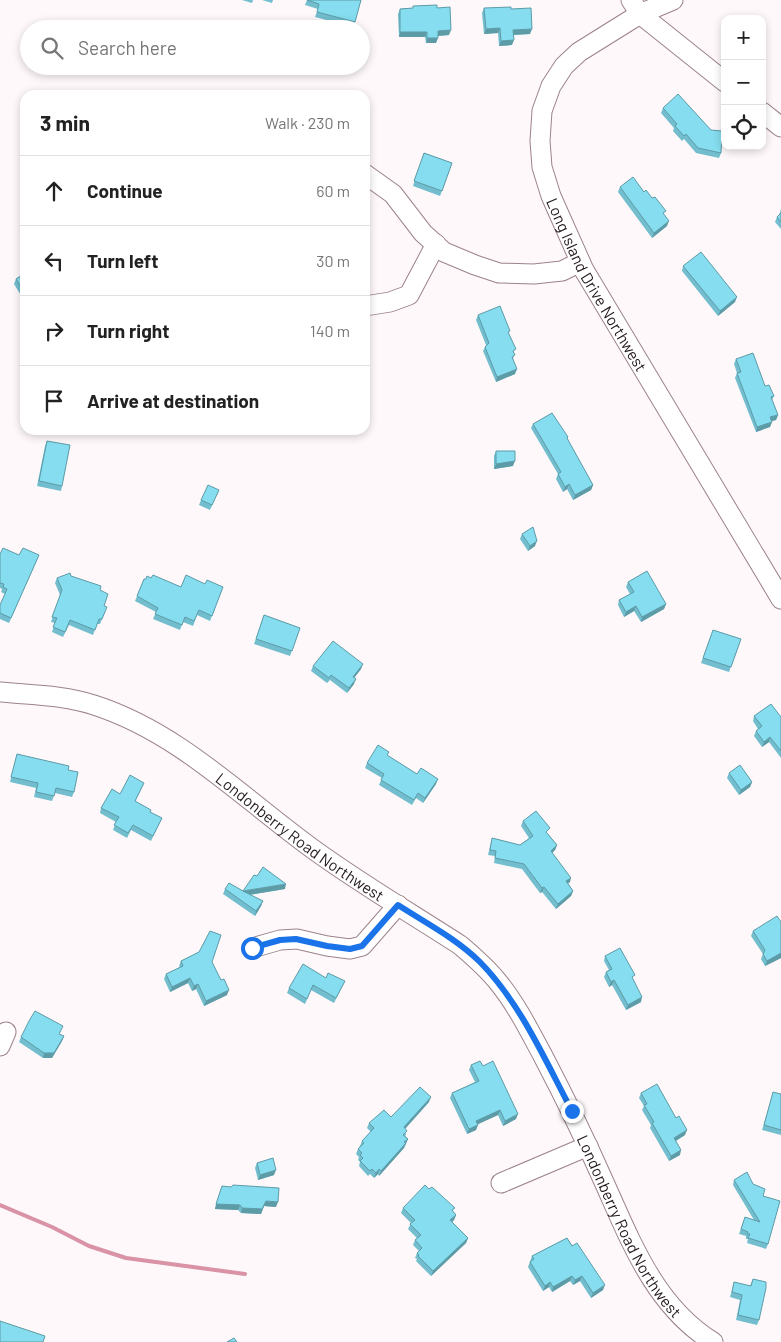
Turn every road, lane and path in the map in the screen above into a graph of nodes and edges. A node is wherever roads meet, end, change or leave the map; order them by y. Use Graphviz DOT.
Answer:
graph roads {
  1 [pos="673,0"];
  2 [pos="635,7"];
  3 [pos="721,79"];
  4 [pos="766,115"];
  5 [pos="781,127"];
  6 [pos="370,178"];
  7 [pos="436,244"];
  8 [pos="580,262"];
  9 [pos="370,305"];
  10 [pos="781,599"];
  11 [pos="0,692"];
  12 [pos="398,905"];
  13 [pos="252,948"];
  14 [pos="588,1146"];
  15 [pos="501,1184"];
  16 [pos="713,1342"];
  1 -- 2 [label="street, Long Island Drive Northwest"];
  2 -- 3 [label="street"];
  2 -- 8 [label="street, Long Island Drive Northwest"];
  4 -- 5 [label="street"];
  6 -- 7 [label="street"];
  7 -- 8 [label="street"];
  7 -- 9 [label="street"];
  8 -- 10 [label="street, Long Island Drive Northwest"];
  11 -- 12 [label="street, Londonberry Road Northwest"];
  12 -- 13 [label="street"];
  12 -- 14 [label="street, Londonberry Road Northwest"];
  14 -- 15 [label="street"];
  14 -- 16 [label="street, Londonberry Road Northwest"];
}
